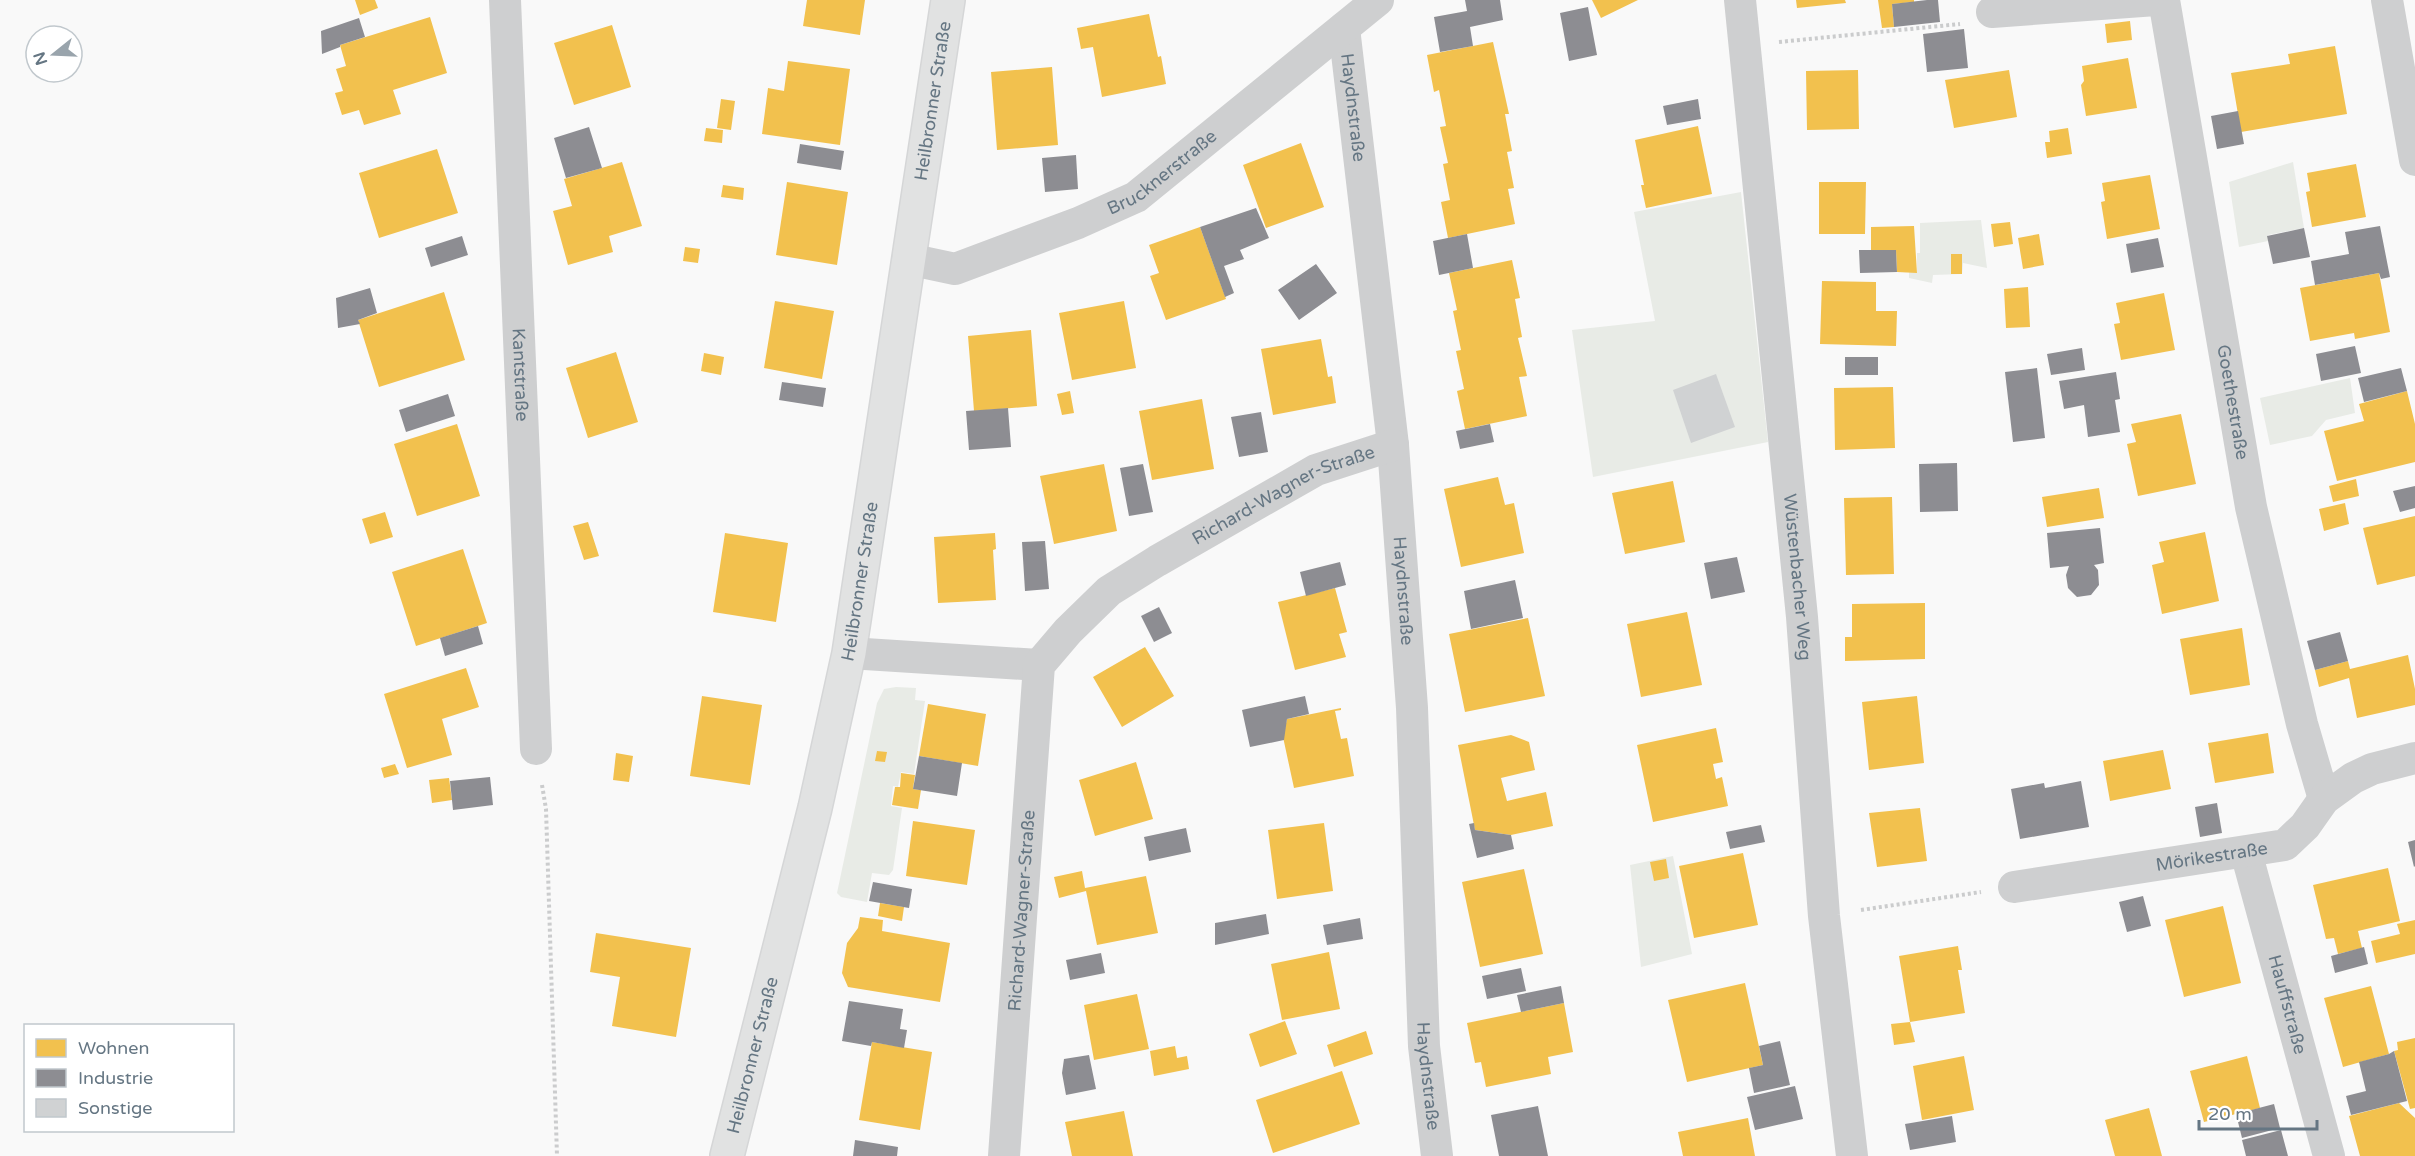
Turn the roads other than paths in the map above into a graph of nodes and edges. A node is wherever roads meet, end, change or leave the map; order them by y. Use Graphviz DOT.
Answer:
graph roads {
  1 [pos="505,0"];
  2 [pos="948,0"];
  3 [pos="1378,0"];
  4 [pos="1740,0"];
  5 [pos="2156,0"];
  6 [pos="2164,0"];
  7 [pos="2387,0"];
  8 [pos="1992,12"];
  9 [pos="1344,28"];
  10 [pos="2415,160"];
  11 [pos="908,259"];
  12 [pos="1393,445"];
  13 [pos="849,653"];
  14 [pos="1039,665"];
  15 [pos="536,749"];
  16 [pos="2415,758"];
  17 [pos="2324,799"];
  18 [pos="2246,852"];
  19 [pos="2014,887"];
  20 [pos="728,1156"];
  21 [pos="1004,1156"];
  22 [pos="1437,1156"];
  23 [pos="1852,1156"];
  24 [pos="2329,1156"];
  1 -- 15 [label="street, Kantstraße"];
  2 -- 11 [label="street, Heilbronner Straße"];
  3 -- 9 [label="street, Brucknerstraße"];
  4 -- 23 [label="street, Wüstenbacher Weg"];
  5 -- 8 [label="street"];
  6 -- 17 [label="street, Goethestraße"];
  7 -- 10 [label="street"];
  9 -- 11 [label="street, Brucknerstraße"];
  9 -- 12 [label="street, Haydnstraße"];
  11 -- 13 [label="street, Heilbronner Straße"];
  12 -- 14 [label="street, Richard-Wagner-Straße"];
  12 -- 22 [label="street, Haydnstraße"];
  13 -- 14 [label="street"];
  13 -- 20 [label="street, Heilbronner Straße"];
  14 -- 21 [label="street, Richard-Wagner-Straße"];
  16 -- 17 [label="street, Mörikestraße"];
  17 -- 18 [label="street, Mörikestraße"];
  18 -- 19 [label="street, Mörikestraße"];
  18 -- 24 [label="street, Hauffstraße"];
}
